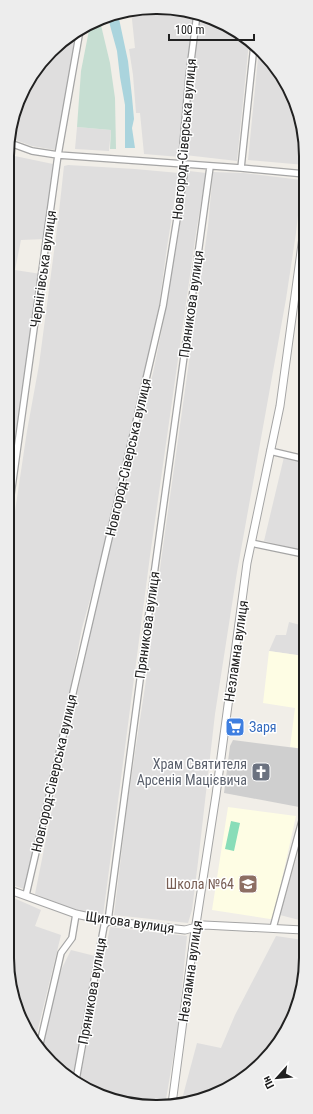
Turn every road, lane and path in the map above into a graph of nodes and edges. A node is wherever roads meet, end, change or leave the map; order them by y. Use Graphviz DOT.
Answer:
graph roads {
  1 [pos="196,20"];
  2 [pos="79,37"];
  3 [pos="253,52"];
  4 [pos="14,145"];
  5 [pos="58,155"];
  6 [pos="184,165"];
  7 [pos="210,167"];
  8 [pos="241,168"];
  9 [pos="299,173"];
  10 [pos="299,266"];
  11 [pos="270,450"];
  12 [pos="299,457"];
  13 [pos="14,467"];
  14 [pos="251,543"];
  15 [pos="299,553"];
  16 [pos="299,835"];
  17 [pos="14,891"];
  18 [pos="26,895"];
  19 [pos="76,914"];
  20 [pos="108,921"];
  21 [pos="196,927"];
  22 [pos="273,928"];
  23 [pos="299,930"];
  24 [pos="41,1041"];
  25 [pos="77,1076"];
  26 [pos="173,1099"];
  1 -- 6 [label="street, Новгород-Сіверська вулиця"];
  2 -- 5 [label="street, Чернігівська вулиця"];
  3 -- 8 [label="street"];
  4 -- 5 [label="street"];
  5 -- 6 [label="street"];
  5 -- 13 [label="street, Чернігівська вулиця"];
  6 -- 7 [label="street"];
  6 -- 18 [label="street, Новгород-Сіверська вулиця"];
  7 -- 8 [label="street"];
  7 -- 20 [label="street, Пряникова вулиця"];
  8 -- 9 [label="street"];
  10 -- 11 [label="street, Незламна вулиця"];
  11 -- 12 [label="street"];
  11 -- 14 [label="street, Незламна вулиця"];
  14 -- 15 [label="street"];
  14 -- 21 [label="street, Незламна вулиця"];
  16 -- 22 [label="street"];
  17 -- 18 [label="street, Щитова вулиця"];
  18 -- 19 [label="street, Щитова вулиця"];
  19 -- 20 [label="street, Щитова вулиця"];
  19 -- 24 [label="street"];
  20 -- 21 [label="street, Щитова вулиця"];
  20 -- 25 [label="street, Пряникова вулиця"];
  21 -- 22 [label="street, Щитова вулиця"];
  21 -- 26 [label="street, Незламна вулиця"];
  22 -- 23 [label="street, Щитова вулиця"];
}
